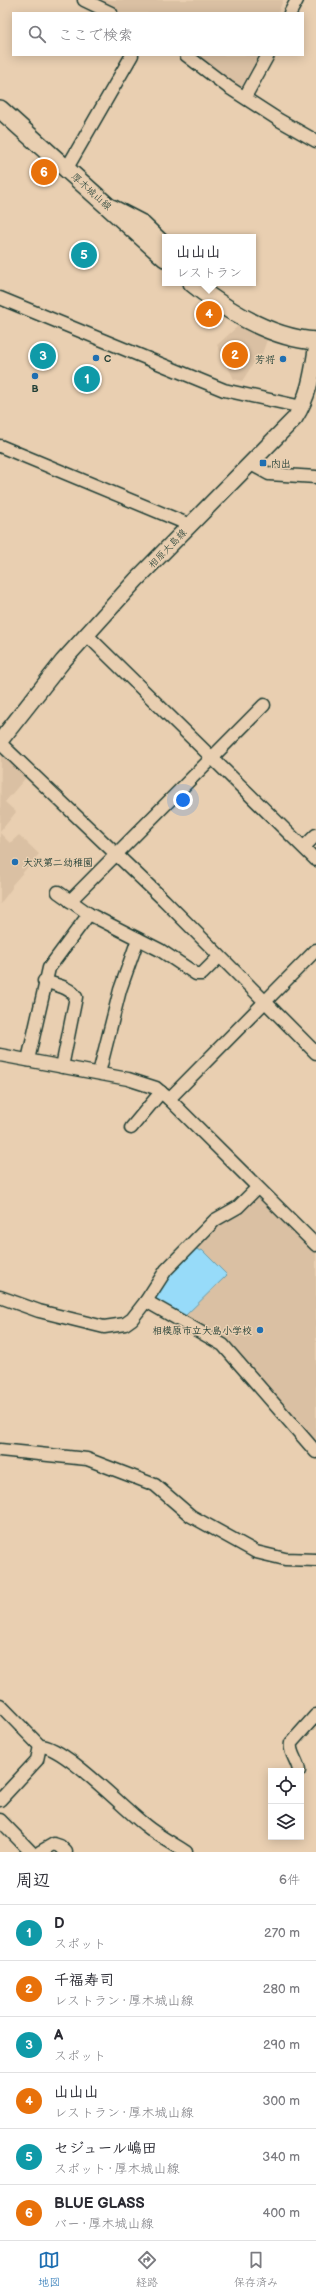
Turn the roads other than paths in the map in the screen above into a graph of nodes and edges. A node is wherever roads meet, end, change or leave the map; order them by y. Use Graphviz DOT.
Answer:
graph roads {
  1 [pos="84,0"];
  2 [pos="297,0"];
  3 [pos="109,12"];
  4 [pos="291,12"];
  5 [pos="131,56"];
  6 [pos="187,56"];
  7 [pos="267,56"];
  8 [pos="245,97"];
  9 [pos="0,109"];
  10 [pos="316,141"];
  11 [pos="67,168"];
  12 [pos="106,203"];
  13 [pos="162,240"];
  14 [pos="162,255"];
  15 [pos="197,286"];
  16 [pos="0,298"];
  17 [pos="316,342"];
  18 [pos="316,350"];
  19 [pos="302,407"];
  20 [pos="0,446"];
  21 [pos="251,464"];
  22 [pos="316,477"];
  23 [pos="190,525"];
  24 [pos="86,634"];
  25 [pos="264,705"];
  26 [pos="0,742"];
  27 [pos="212,758"];
  28 [pos="316,835"];
  29 [pos="304,847"];
  30 [pos="116,856"];
  31 [pos="316,860"];
  32 [pos="58,892"];
  33 [pos="70,901"];
  34 [pos="89,914"];
  35 [pos="138,939"];
  36 [pos="316,950"];
  37 [pos="219,957"];
  38 [pos="44,982"];
  39 [pos="265,1003"];
  40 [pos="316,1052"];
  41 [pos="0,1055"];
  42 [pos="28,1060"];
  43 [pos="62,1067"];
  44 [pos="99,1073"];
  45 [pos="165,1095"];
  46 [pos="131,1128"];
  47 [pos="258,1188"];
  48 [pos="316,1245"];
  49 [pos="0,1297"];
  50 [pos="146,1302"];
  51 [pos="0,1450"];
  52 [pos="316,1452"];
  53 [pos="316,1560"];
  54 [pos="0,1705"];
  55 [pos="316,1715"];
  56 [pos="40,1746"];
  57 [pos="299,1768"];
  58 [pos="0,1800"];
  59 [pos="0,1820"];
  60 [pos="31,1852"];
  61 [pos="40,1852"];
  62 [pos="66,1852"];
  63 [pos="186,1852"];
  1 -- 3 [label="street"];
  2 -- 4 [label="street"];
  5 -- 11 [label="street"];
  6 -- 8 [label="street"];
  7 -- 8 [label="street"];
  8 -- 10 [label="street"];
  9 -- 11 [label="main road, 厚木城山線"];
  11 -- 12 [label="main road, 厚木城山線"];
  12 -- 13 [label="street"];
  12 -- 14 [label="main road, 厚木城山線"];
  15 -- 17 [label="main road"];
  16 -- 19 [label="street"];
  18 -- 19 [label="street, 相原大島線"];
  19 -- 21 [label="street, 相原大島線"];
  20 -- 23 [label="street"];
  21 -- 22 [label="street"];
  21 -- 23 [label="street, 相原大島線"];
  23 -- 24 [label="street, 相原大島線"];
  24 -- 26 [label="street, 相原大島線"];
  24 -- 27 [label="street"];
  25 -- 27 [label="street"];
  26 -- 30 [label="street"];
  27 -- 29 [label="street"];
  27 -- 30 [label="street"];
  28 -- 29 [label="street"];
  29 -- 31 [label="street"];
  30 -- 33 [label="street"];
  30 -- 37 [label="street"];
  32 -- 33 [label="street"];
  33 -- 34 [label="street"];
  34 -- 35 [label="street"];
  34 -- 38 [label="street"];
  35 -- 37 [label="street"];
  35 -- 44 [label="street"];
  36 -- 39 [label="street"];
  37 -- 39 [label="street"];
  38 -- 42 [label="street"];
  38 -- 43 [label="street"];
  39 -- 40 [label="street"];
  39 -- 45 [label="street"];
  41 -- 42 [label="street"];
  42 -- 43 [label="street"];
  43 -- 44 [label="street"];
  44 -- 45 [label="street"];
  45 -- 46 [label="street"];
  45 -- 47 [label="street"];
  47 -- 48 [label="street"];
  47 -- 50 [label="street"];
  49 -- 50 [label="street"];
  50 -- 52 [label="street"];
  51 -- 53 [label="street"];
  54 -- 56 [label="street"];
  55 -- 57 [label="street"];
  56 -- 58 [label="street"];
  56 -- 63 [label="street"];
  59 -- 60 [label="street"];
  61 -- 62 [label="street"];
}
